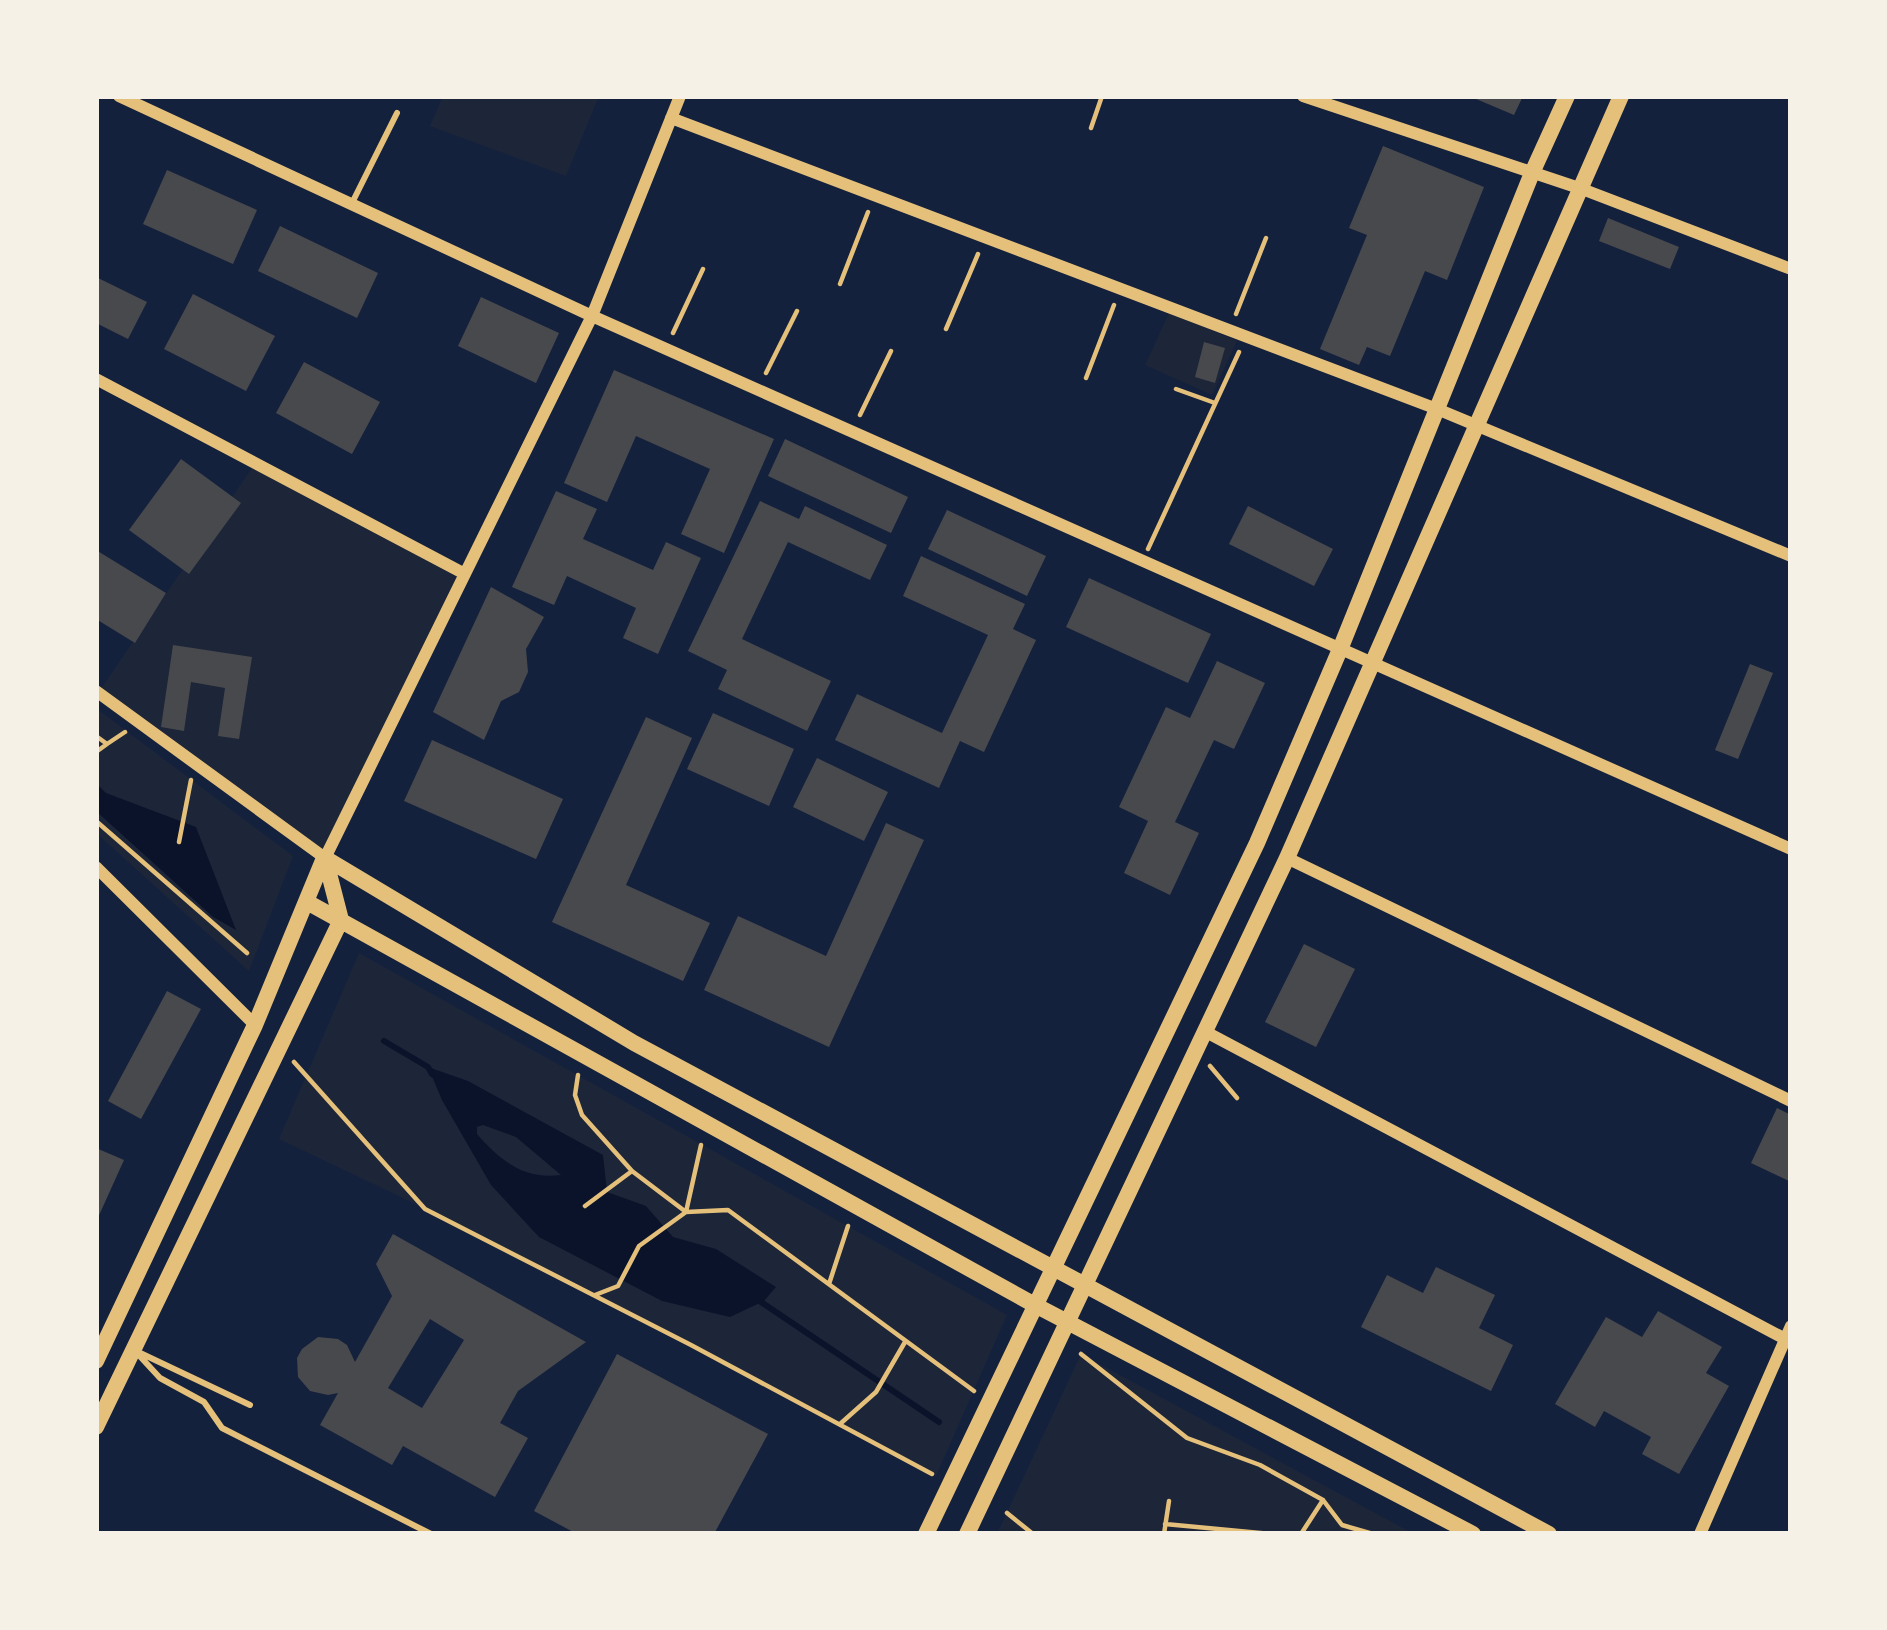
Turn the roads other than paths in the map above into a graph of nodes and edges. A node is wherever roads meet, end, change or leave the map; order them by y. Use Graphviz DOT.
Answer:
graph roads {
  1 [pos="119,96"];
  2 [pos="680,96"];
  3 [pos="1303,96"];
  4 [pos="1567,96"];
  5 [pos="1621,96"];
  6 [pos="397,113"];
  7 [pos="671,118"];
  8 [pos="1532,172"];
  9 [pos="1582,189"];
  10 [pos="351,204"];
  11 [pos="1791,269"];
  12 [pos="592,316"];
  13 [pos="96,379"];
  14 [pos="1438,409"];
  15 [pos="1477,426"];
  16 [pos="1791,556"];
  17 [pos="465,574"];
  18 [pos="1341,647"];
  19 [pos="1374,663"];
  20 [pos="96,691"];
  21 [pos="1791,849"];
  22 [pos="325,858"];
  23 [pos="1287,858"];
  24 [pos="96,868"];
  25 [pos="307,902"];
  26 [pos="341,920"];
  27 [pos="255,1025"];
  28 [pos="1206,1032"];
  29 [pos="1791,1101"];
  30 [pos="1052,1270"];
  31 [pos="1083,1287"];
  32 [pos="1034,1304"];
  33 [pos="1066,1321"];
  34 [pos="1789,1336"];
  35 [pos="133,1349"];
  36 [pos="96,1361"];
  37 [pos="250,1405"];
  38 [pos="96,1427"];
  39 [pos="431,1534"];
  40 [pos="926,1534"];
  41 [pos="967,1534"];
  42 [pos="1473,1534"];
  43 [pos="1549,1534"];
  44 [pos="1700,1534"];
  1 -- 10 [label="street"];
  2 -- 7 [label="street"];
  3 -- 8 [label="street"];
  4 -- 8 [label="street"];
  5 -- 9 [label="street"];
  6 -- 10 [label="lane"];
  7 -- 12 [label="street"];
  7 -- 14 [label="street"];
  8 -- 9 [label="street"];
  8 -- 14 [label="street"];
  9 -- 11 [label="street"];
  9 -- 15 [label="street"];
  10 -- 12 [label="street"];
  12 -- 17 [label="street"];
  12 -- 18 [label="street"];
  13 -- 17 [label="street"];
  14 -- 15 [label="street"];
  14 -- 18 [label="street"];
  15 -- 16 [label="street"];
  15 -- 19 [label="street"];
  17 -- 22 [label="street"];
  18 -- 19 [label="street"];
  18 -- 30 [label="street"];
  19 -- 21 [label="street"];
  19 -- 23 [label="street"];
  20 -- 22 [label="street"];
  22 -- 25 [label="street"];
  22 -- 26 [label="street"];
  22 -- 30 [label="street"];
  23 -- 28 [label="street"];
  23 -- 29 [label="street"];
  24 -- 27 [label="street"];
  25 -- 26 [label="street"];
  25 -- 27 [label="street"];
  26 -- 32 [label="street"];
  26 -- 35 [label="street"];
  27 -- 36 [label="street"];
  28 -- 31 [label="street"];
  28 -- 34 [label="street"];
  30 -- 31 [label="street"];
  30 -- 32 [label="street"];
  31 -- 33 [label="street"];
  31 -- 43 [label="street"];
  32 -- 33 [label="street"];
  32 -- 40 [label="street"];
  33 -- 41 [label="street"];
  33 -- 42 [label="street"];
  34 -- 44 [label="street"];
  35 -- 37 [label="lane"];
  35 -- 38 [label="street"];
  35 -- 39 [label="lane"];
}
